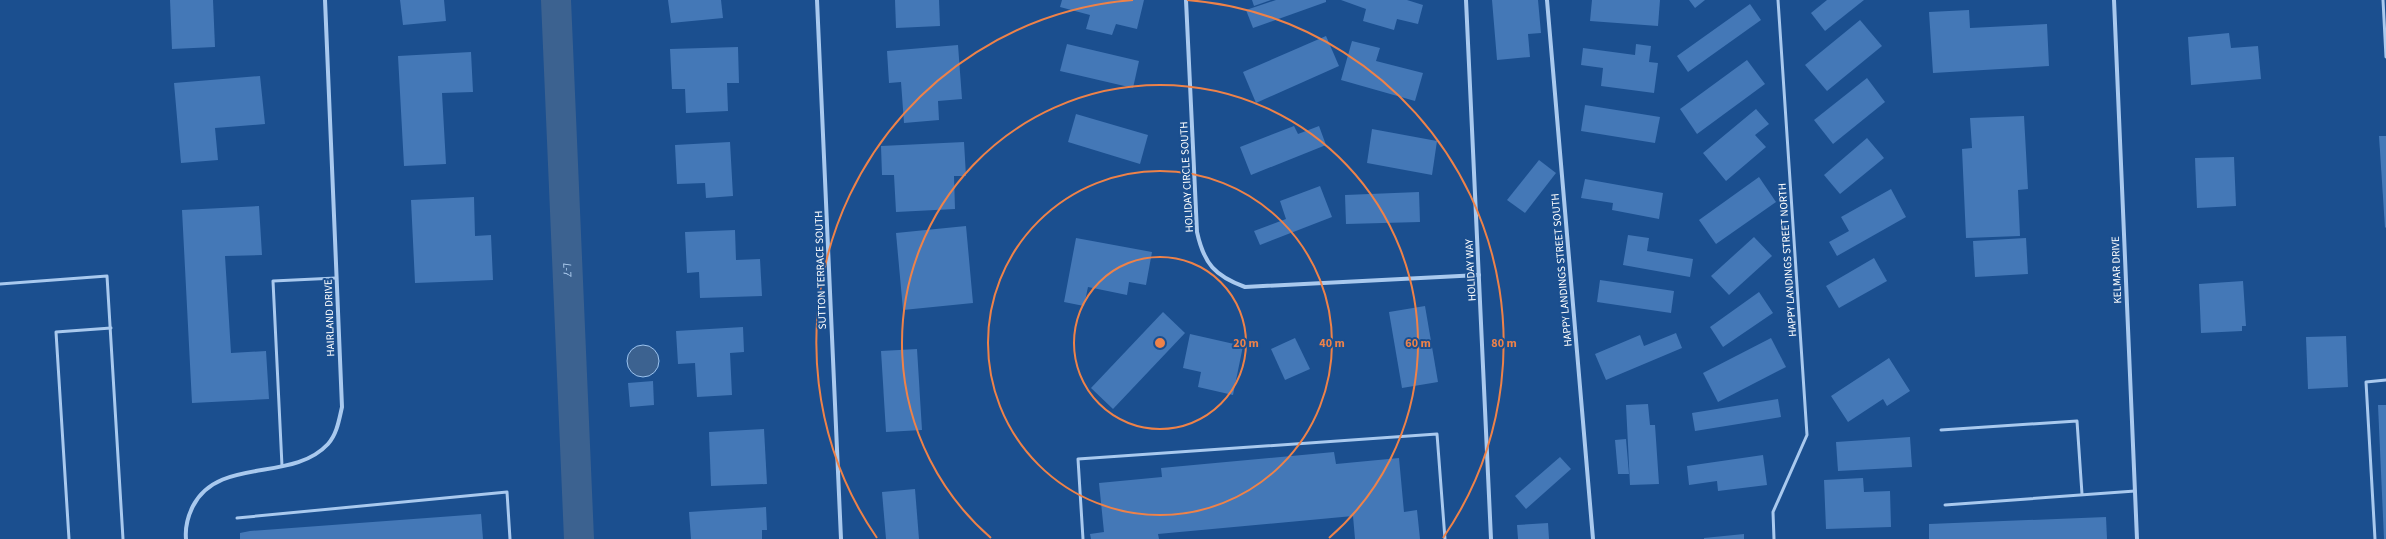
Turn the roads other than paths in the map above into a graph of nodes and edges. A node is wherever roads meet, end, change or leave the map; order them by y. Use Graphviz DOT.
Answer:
graph roads {
  1 [pos="325,0"];
  2 [pos="817,0"];
  3 [pos="1186,0"];
  4 [pos="1466,0"];
  5 [pos="1547,0"];
  6 [pos="1778,0"];
  7 [pos="2114,0"];
  8 [pos="2383,0"];
  9 [pos="2386,57"];
  10 [pos="1479,276"];
  11 [pos="336,278"];
  12 [pos="0,284"];
  13 [pos="111,328"];
  14 [pos="2386,380"];
  15 [pos="1941,430"];
  16 [pos="282,466"];
  17 [pos="2135,491"];
  18 [pos="2082,494"];
  19 [pos="1945,505"];
  20 [pos="237,518"];
  21 [pos="69,539"];
  22 [pos="123,539"];
  23 [pos="186,539"];
  24 [pos="510,539"];
  25 [pos="841,539"];
  26 [pos="1083,539"];
  27 [pos="1445,539"];
  28 [pos="1491,539"];
  29 [pos="1593,539"];
  30 [pos="1774,539"];
  31 [pos="2137,539"];
  32 [pos="2375,539"];
  1 -- 11 [label="street, HAIRLAND DRIVE"];
  2 -- 25 [label="street, SUTTON TERRACE SOUTH"];
  3 -- 10 [label="street, HOLIDAY CIRCLE SOUTH"];
  4 -- 10 [label="street, HOLIDAY WAY"];
  5 -- 29 [label="street, HAPPY LANDINGS STREET SOUTH"];
  6 -- 30 [label="lane, HAPPY LANDINGS STREET NORTH"];
  7 -- 17 [label="street, KELMAR DRIVE"];
  8 -- 9 [label="lane"];
  10 -- 28 [label="street, HOLIDAY WAY"];
  11 -- 16 [label="street, HAIRLAND DRIVE"];
  11 -- 16 [label="lane"];
  12 -- 13 [label="lane"];
  13 -- 21 [label="lane"];
  13 -- 22 [label="lane"];
  14 -- 32 [label="lane"];
  15 -- 18 [label="lane"];
  16 -- 23 [label="street, HAIRLAND DRIVE"];
  17 -- 18 [label="lane"];
  17 -- 31 [label="street, KELMAR DRIVE"];
  18 -- 19 [label="lane"];
  20 -- 24 [label="lane"];
  26 -- 27 [label="lane"];
}
